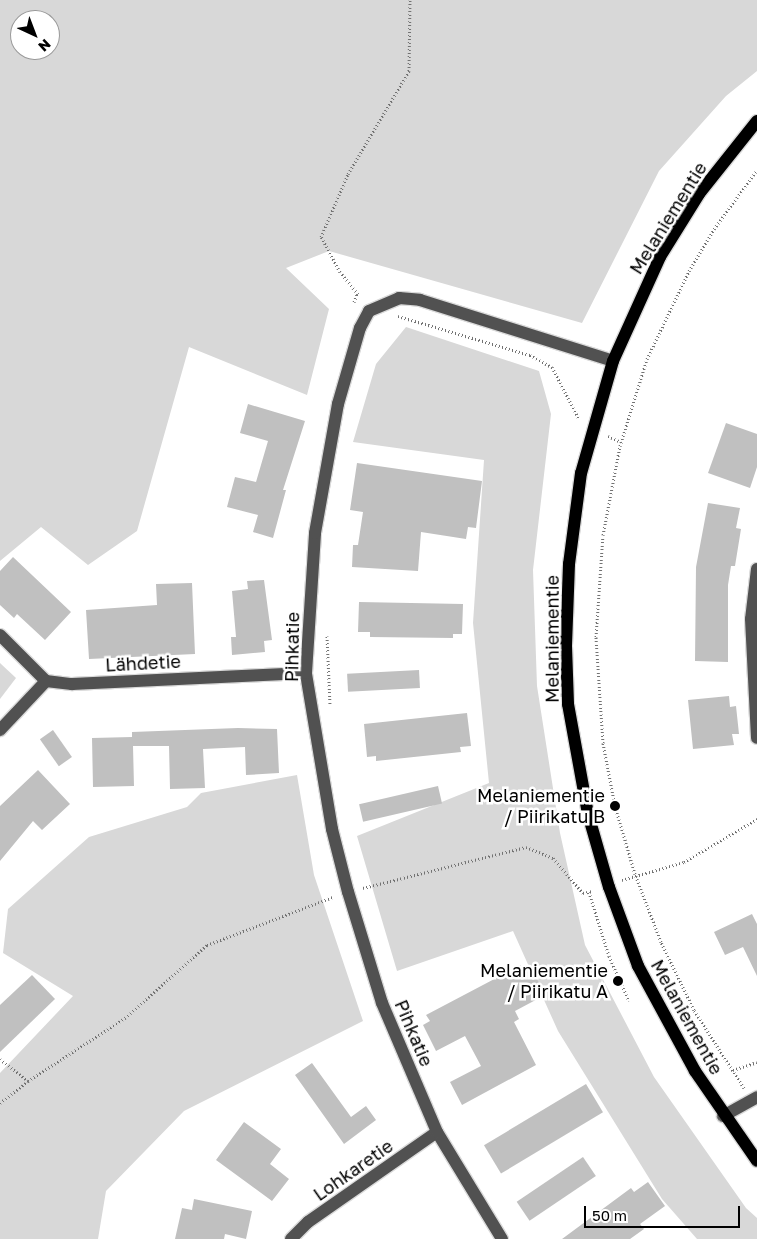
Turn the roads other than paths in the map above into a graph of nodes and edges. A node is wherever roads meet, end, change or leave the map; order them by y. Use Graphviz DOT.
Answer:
graph roads {
  1 [pos="757,120"];
  2 [pos="613,361"];
  3 [pos="757,569"];
  4 [pos="0,635"];
  5 [pos="306,673"];
  6 [pos="46,681"];
  7 [pos="0,730"];
  8 [pos="757,738"];
  9 [pos="754,1098"];
  10 [pos="723,1116"];
  11 [pos="437,1132"];
  12 [pos="757,1161"];
  13 [pos="291,1239"];
  14 [pos="502,1239"];
  1 -- 2 [label="main road, Melaniementie"];
  2 -- 5 [label="street, Pihkatie"];
  2 -- 10 [label="main road, Melaniementie"];
  3 -- 8 [label="street"];
  4 -- 6 [label="street"];
  5 -- 6 [label="street, Lähdetie"];
  5 -- 11 [label="street, Pihkatie"];
  6 -- 7 [label="street"];
  9 -- 10 [label="street"];
  10 -- 12 [label="main road, Melaniementie"];
  11 -- 13 [label="street, Lohkaretie"];
  11 -- 14 [label="street, Pihkatie"];
}
